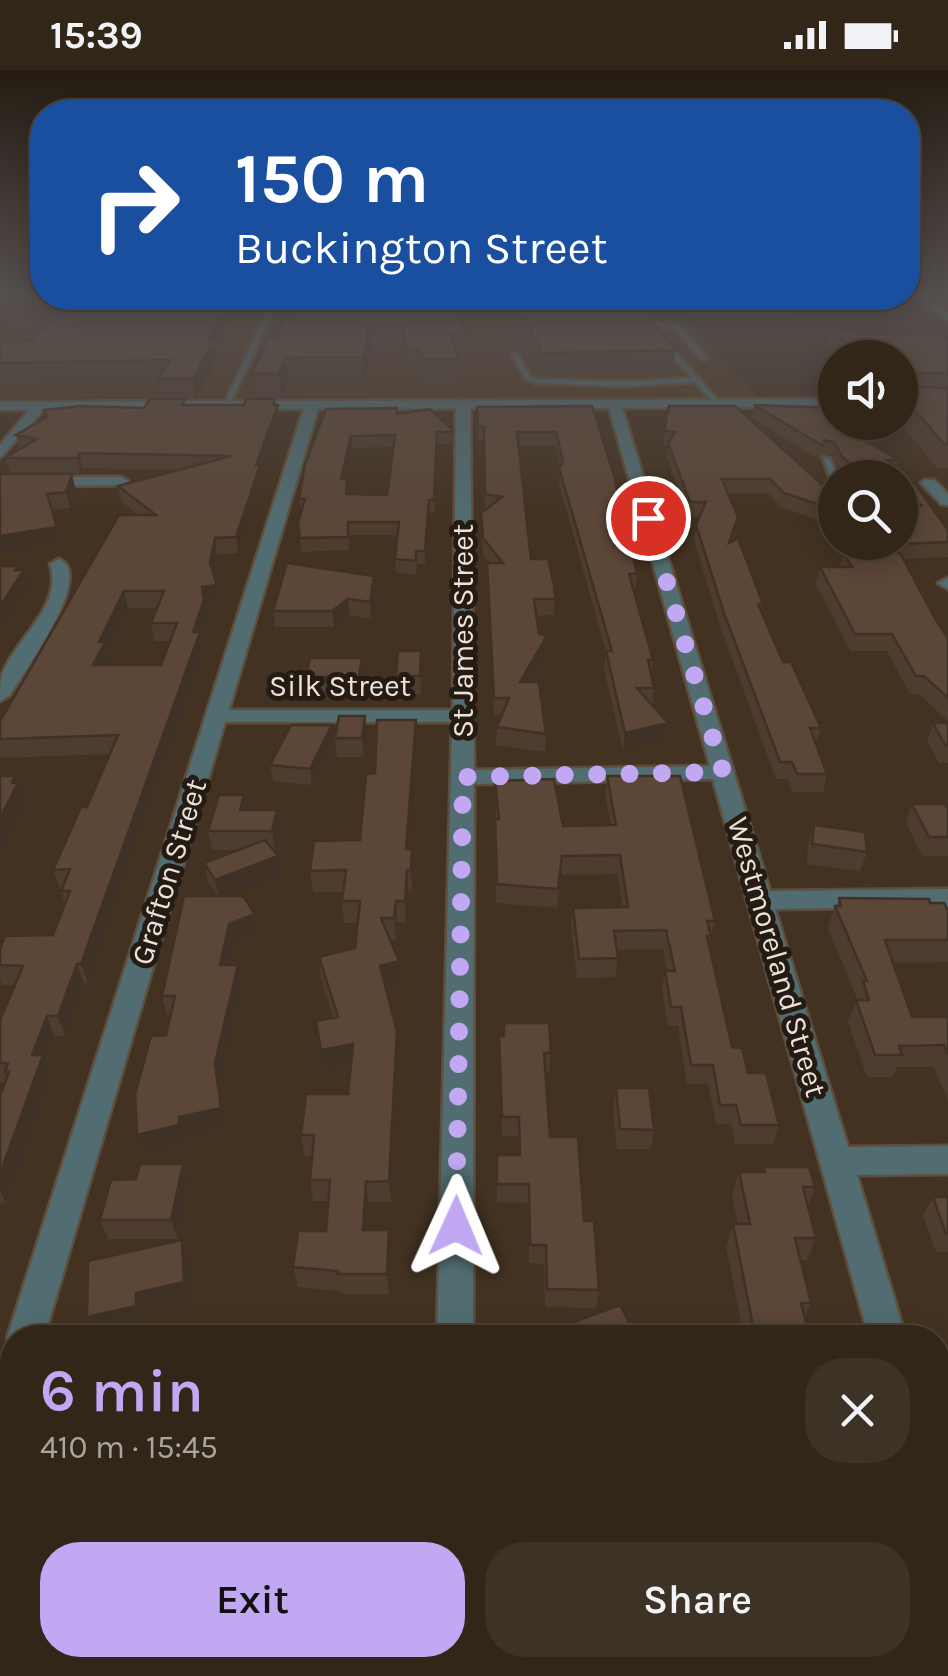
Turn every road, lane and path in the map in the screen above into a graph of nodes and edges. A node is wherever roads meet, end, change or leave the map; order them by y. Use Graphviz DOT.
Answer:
graph roads {
  1 [pos="242,370"];
  2 [pos="524,370"];
  3 [pos="689,370"];
  4 [pos="698,380"];
  5 [pos="626,397"];
  6 [pos="463,404"];
  7 [pos="718,404"];
  8 [pos="818,404"];
  9 [pos="226,405"];
  10 [pos="312,405"];
  11 [pos="0,406"];
  12 [pos="40,406"];
  13 [pos="0,454"];
  14 [pos="121,481"];
  15 [pos="0,482"];
  16 [pos="59,564"];
  17 [pos="0,695"];
  18 [pos="217,716"];
  19 [pos="463,716"];
  20 [pos="723,772"];
  21 [pos="463,777"];
  22 [pos="948,898"];
  23 [pos="760,900"];
  24 [pos="948,1160"];
  25 [pos="837,1161"];
  26 [pos="29,1325"];
  27 [pos="454,1325"];
  28 [pos="884,1325"];
  1 -- 9 [label="lane"];
  2 -- 5 [label="lane"];
  3 -- 4 [label="lane"];
  4 -- 5 [label="lane"];
  4 -- 7 [label="lane"];
  5 -- 6 [label="street"];
  5 -- 7 [label="street"];
  5 -- 20 [label="street, Westmoreland Street"];
  6 -- 10 [label="street"];
  6 -- 19 [label="street, St James Street"];
  7 -- 8 [label="street"];
  9 -- 10 [label="street"];
  9 -- 12 [label="street"];
  10 -- 18 [label="street, Grafton Street"];
  11 -- 12 [label="street"];
  12 -- 13 [label="street"];
  14 -- 15 [label="street"];
  16 -- 17 [label="street"];
  18 -- 19 [label="street, Silk Street"];
  18 -- 26 [label="street, Grafton Street"];
  19 -- 21 [label="street, St James Street"];
  20 -- 21 [label="street"];
  20 -- 23 [label="street, Westmoreland Street"];
  21 -- 27 [label="street, St James Street"];
  22 -- 23 [label="street"];
  23 -- 25 [label="street, Westmoreland Street"];
  24 -- 25 [label="street"];
  25 -- 28 [label="street, Westmoreland Street"];
}
